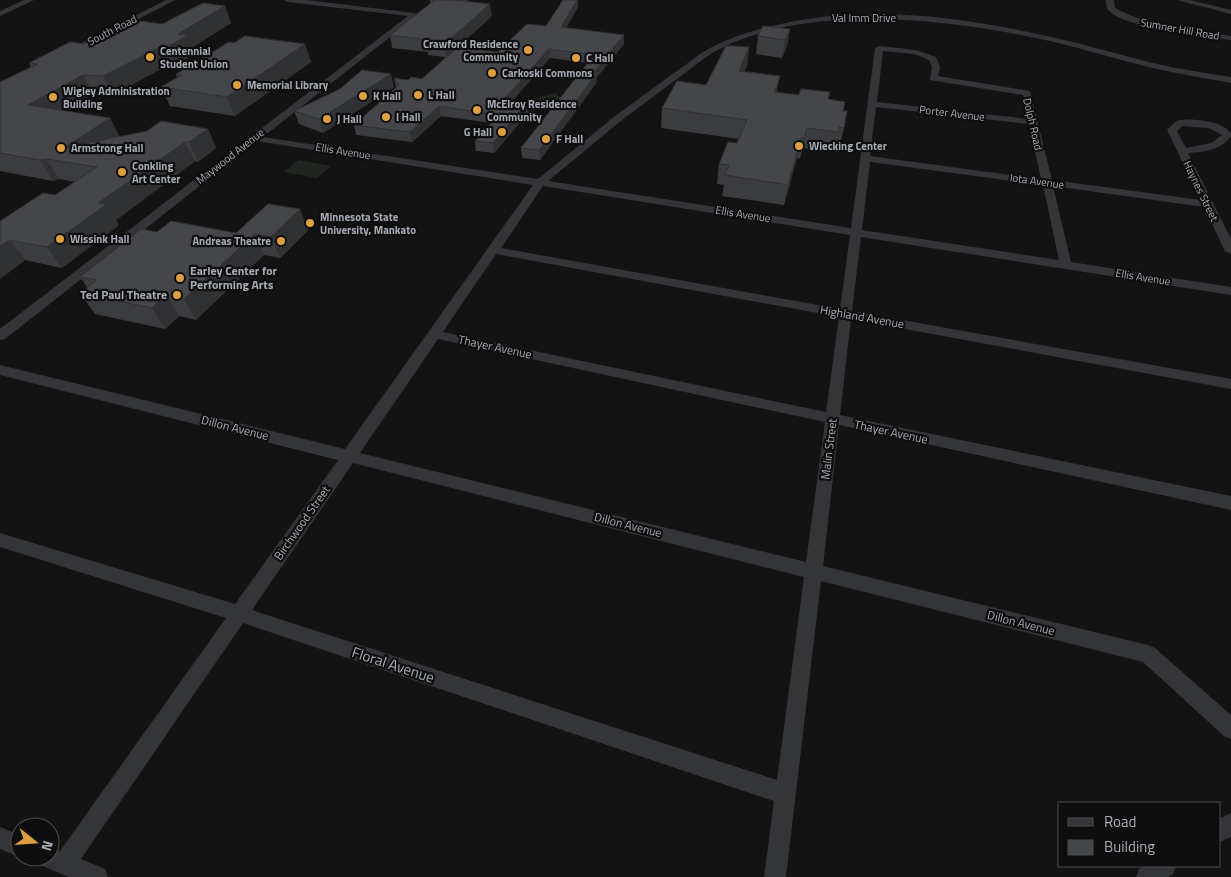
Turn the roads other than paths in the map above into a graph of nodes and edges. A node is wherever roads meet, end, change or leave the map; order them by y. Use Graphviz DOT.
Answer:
graph roads {
  1 [pos="30,0"];
  2 [pos="171,0"];
  3 [pos="288,0"];
  4 [pos="1110,0"];
  5 [pos="1181,0"];
  6 [pos="1231,12"];
  7 [pos="0,14"];
  8 [pos="1231,38"];
  9 [pos="907,51"];
  10 [pos="68,53"];
  11 [pos="1231,80"];
  12 [pos="872,104"];
  13 [pos="1032,122"];
  14 [pos="254,138"];
  15 [pos="1182,151"];
  16 [pos="865,158"];
  17 [pos="1048,182"];
  18 [pos="540,183"];
  19 [pos="1208,204"];
  20 [pos="856,232"];
  21 [pos="494,250"];
  22 [pos="1231,250"];
  23 [pos="1066,265"];
  24 [pos="1231,291"];
  25 [pos="846,314"];
  26 [pos="434,334"];
  27 [pos="0,336"];
  28 [pos="0,370"];
  29 [pos="1231,384"];
  30 [pos="832,420"];
  31 [pos="349,456"];
  32 [pos="1231,503"];
  33 [pos="0,540"];
  34 [pos="813,571"];
  35 [pos="239,614"];
  36 [pos="1231,729"];
  37 [pos="786,794"];
  38 [pos="60,855"];
  39 [pos="60,862"];
  40 [pos="1163,867"];
  41 [pos="97,877"];
  42 [pos="775,877"];
  43 [pos="1147,877"];
  1 -- 7 [label="street"];
  2 -- 10 [label="street, South Road"];
  3 -- 14 [label="street, Maywood Avenue"];
  4 -- 8 [label="street, Sumner Hill Road"];
  5 -- 6 [label="street"];
  9 -- 12 [label="street, Malin Street"];
  9 -- 13 [label="street, Dolph Road"];
  11 -- 18 [label="street, Val Imm Drive"];
  12 -- 13 [label="street, Porter Avenue"];
  12 -- 16 [label="street, Malin Street"];
  13 -- 17 [label="street, Dolph Road"];
  14 -- 18 [label="street, Ellis Avenue"];
  14 -- 27 [label="street, Maywood Avenue"];
  15 -- 15 [label="street, Haynes Street"];
  15 -- 19 [label="street, Haynes Street"];
  16 -- 17 [label="street, Iota Avenue"];
  16 -- 20 [label="street, Malin Street"];
  17 -- 19 [label="street, Iota Avenue"];
  17 -- 23 [label="street, Dolph Road"];
  18 -- 20 [label="street, Ellis Avenue"];
  18 -- 21 [label="street, Birchwood Street"];
  19 -- 22 [label="street, Haynes Street"];
  20 -- 23 [label="street, Ellis Avenue"];
  20 -- 25 [label="street, Malin Street"];
  21 -- 25 [label="street, Highland Avenue"];
  21 -- 26 [label="street, Birchwood Street"];
  23 -- 24 [label="street, Ellis Avenue"];
  25 -- 29 [label="street, Highland Avenue"];
  25 -- 30 [label="street, Malin Street"];
  26 -- 30 [label="street, Thayer Avenue"];
  26 -- 31 [label="street, Birchwood Street"];
  28 -- 31 [label="street, Dillon Avenue"];
  30 -- 32 [label="street, Thayer Avenue"];
  30 -- 34 [label="street, Malin Street"];
  31 -- 34 [label="street, Dillon Avenue"];
  31 -- 35 [label="street, Birchwood Street"];
  33 -- 35 [label="street, Floral Avenue"];
  34 -- 36 [label="street, Dillon Avenue"];
  34 -- 37 [label="street, Malin Street"];
  35 -- 37 [label="street, Floral Avenue"];
  35 -- 38 [label="street, Birchwood Street"];
  37 -- 42 [label="street, Malin Street"];
  39 -- 41 [label="street"];
  40 -- 43 [label="street"];
}
